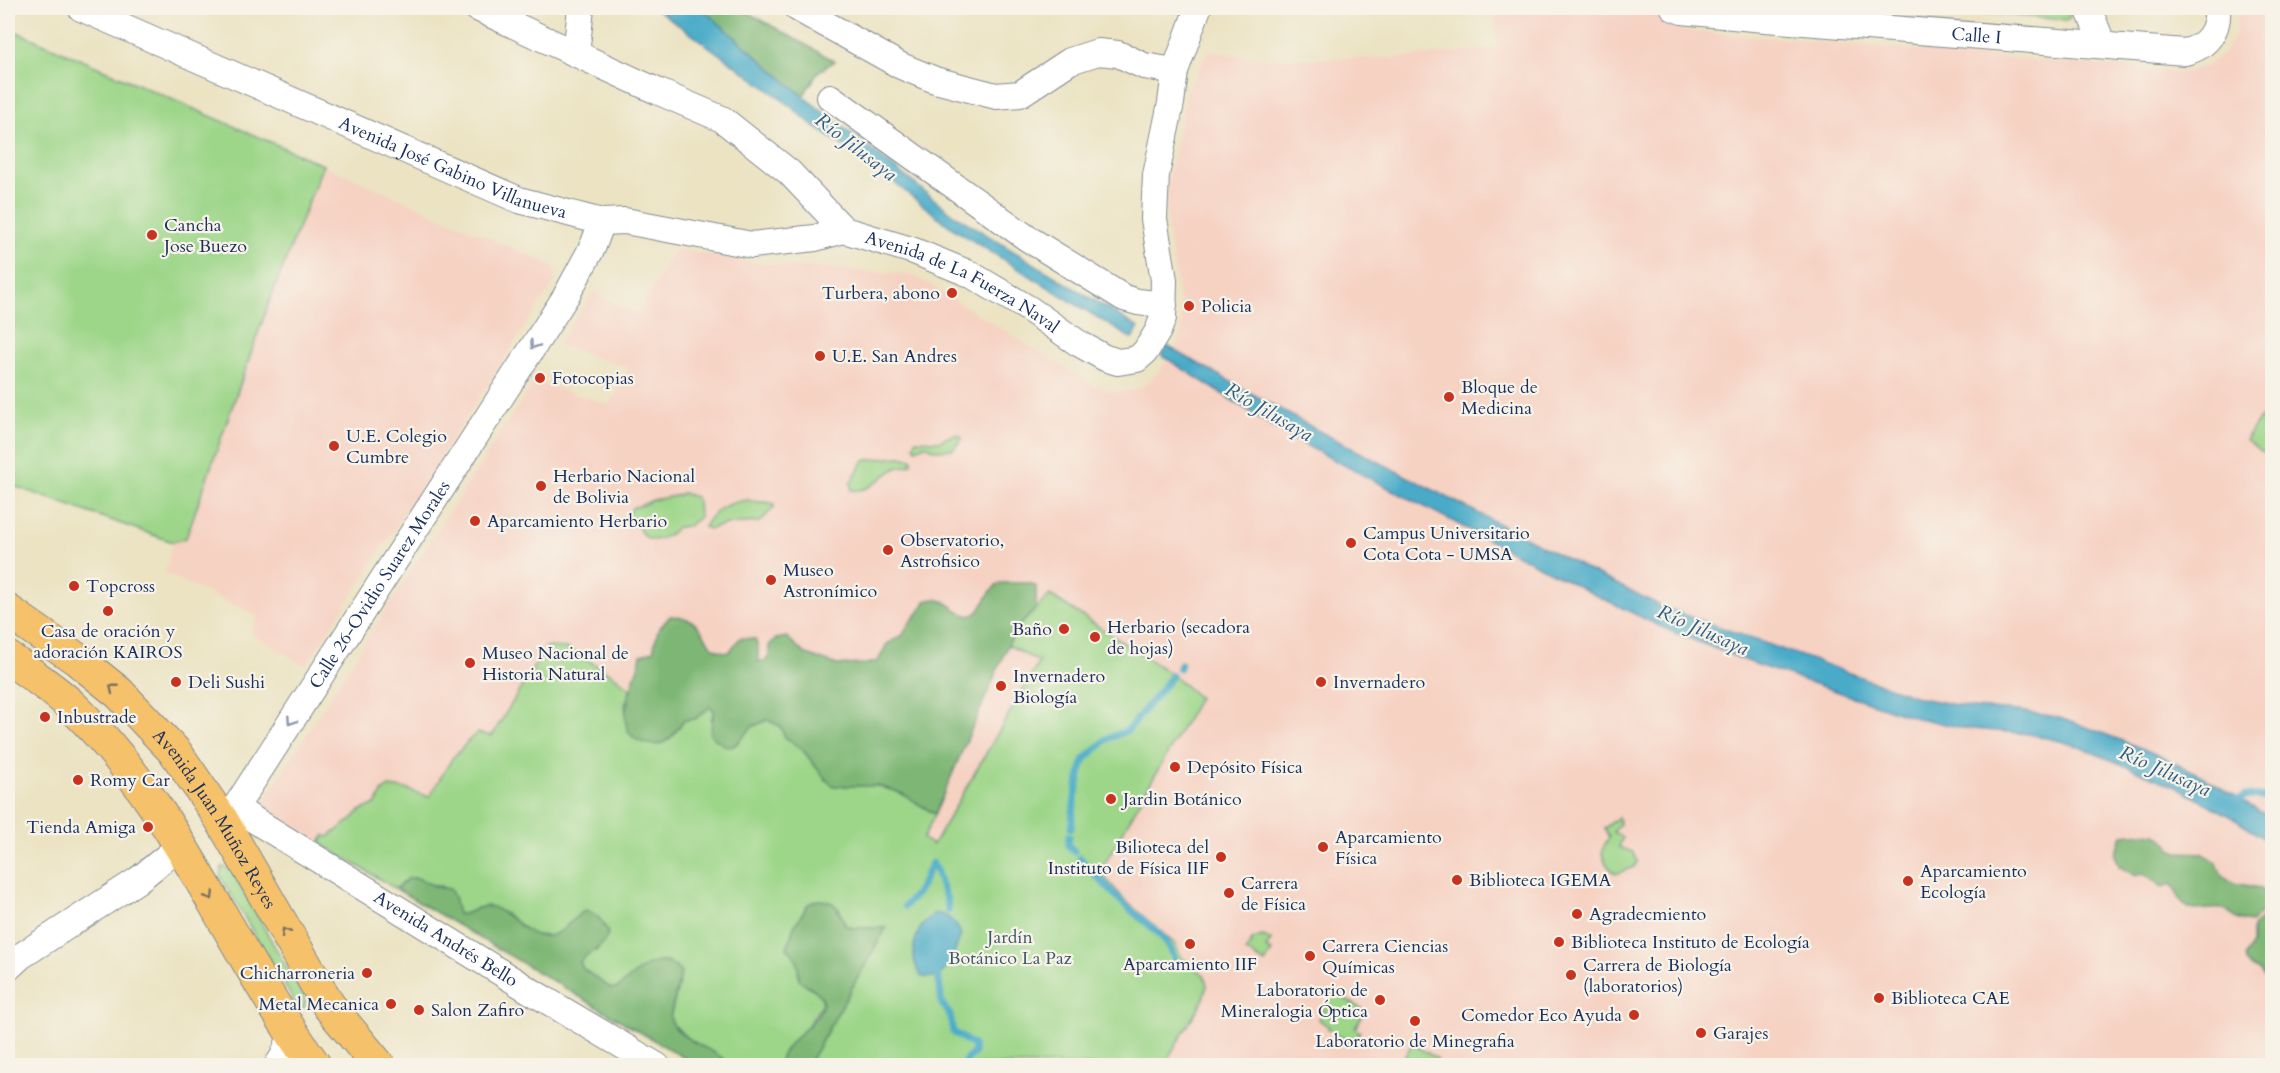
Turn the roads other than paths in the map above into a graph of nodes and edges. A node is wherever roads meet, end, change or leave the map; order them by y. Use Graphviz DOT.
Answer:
graph roads {
  1 [pos="81,8"];
  2 [pos="477,8"];
  3 [pos="581,8"];
  4 [pos="797,8"];
  5 [pos="1198,8"];
  6 [pos="1674,8"];
  7 [pos="2088,8"];
  8 [pos="2217,8"];
  9 [pos="1883,17"];
  10 [pos="2103,45"];
  11 [pos="576,54"];
  12 [pos="1175,71"];
  13 [pos="830,97"];
  14 [pos="602,222"];
  15 [pos="844,230"];
  16 [pos="1164,305"];
  17 [pos="8,611"];
  18 [pos="8,658"];
  19 [pos="228,813"];
  20 [pos="180,846"];
  21 [pos="8,968"];
  22 [pos="329,1006"];
  23 [pos="292,1034"];
  24 [pos="277,1065"];
  25 [pos="315,1065"];
  26 [pos="379,1065"];
  27 [pos="657,1065"];
  1 -- 14 [label="street, Avenida José Gabino Villanueva"];
  2 -- 11 [label="street, Avenida de La Fuerza Naval"];
  3 -- 11 [label="street"];
  4 -- 12 [label="street"];
  5 -- 12 [label="street, Avenida de La Fuerza Naval"];
  6 -- 9 [label="street, Calle I"];
  7 -- 10 [label="street"];
  8 -- 10 [label="street, Calle I"];
  9 -- 10 [label="street, Calle I"];
  11 -- 15 [label="street, Avenida de La Fuerza Naval"];
  12 -- 16 [label="street, Avenida de La Fuerza Naval"];
  13 -- 16 [label="street"];
  14 -- 15 [label="street, Avenida José Gabino Villanueva"];
  14 -- 19 [label="street, Calle 26-Ovidio Suarez Morales, one-way"];
  15 -- 16 [label="street, Avenida de La Fuerza Naval"];
  19 -- 17 [label="main road, Avenida Juan Muñoz Reyes, one-way"];
  18 -- 20 [label="main road"];
  19 -- 20 [label="main road"];
  22 -- 19 [label="main road, Avenida Juan Muñoz Reyes, one-way"];
  19 -- 27 [label="street, Avenida Andrés Bello"];
  20 -- 21 [label="street"];
  20 -- 23 [label="main road, one-way"];
  22 -- 23 [label="main road"];
  22 -- 26 [label="main road, Avenida Juan Muñoz Reyes"];
  23 -- 24 [label="street"];
  23 -- 25 [label="main road"];
}
